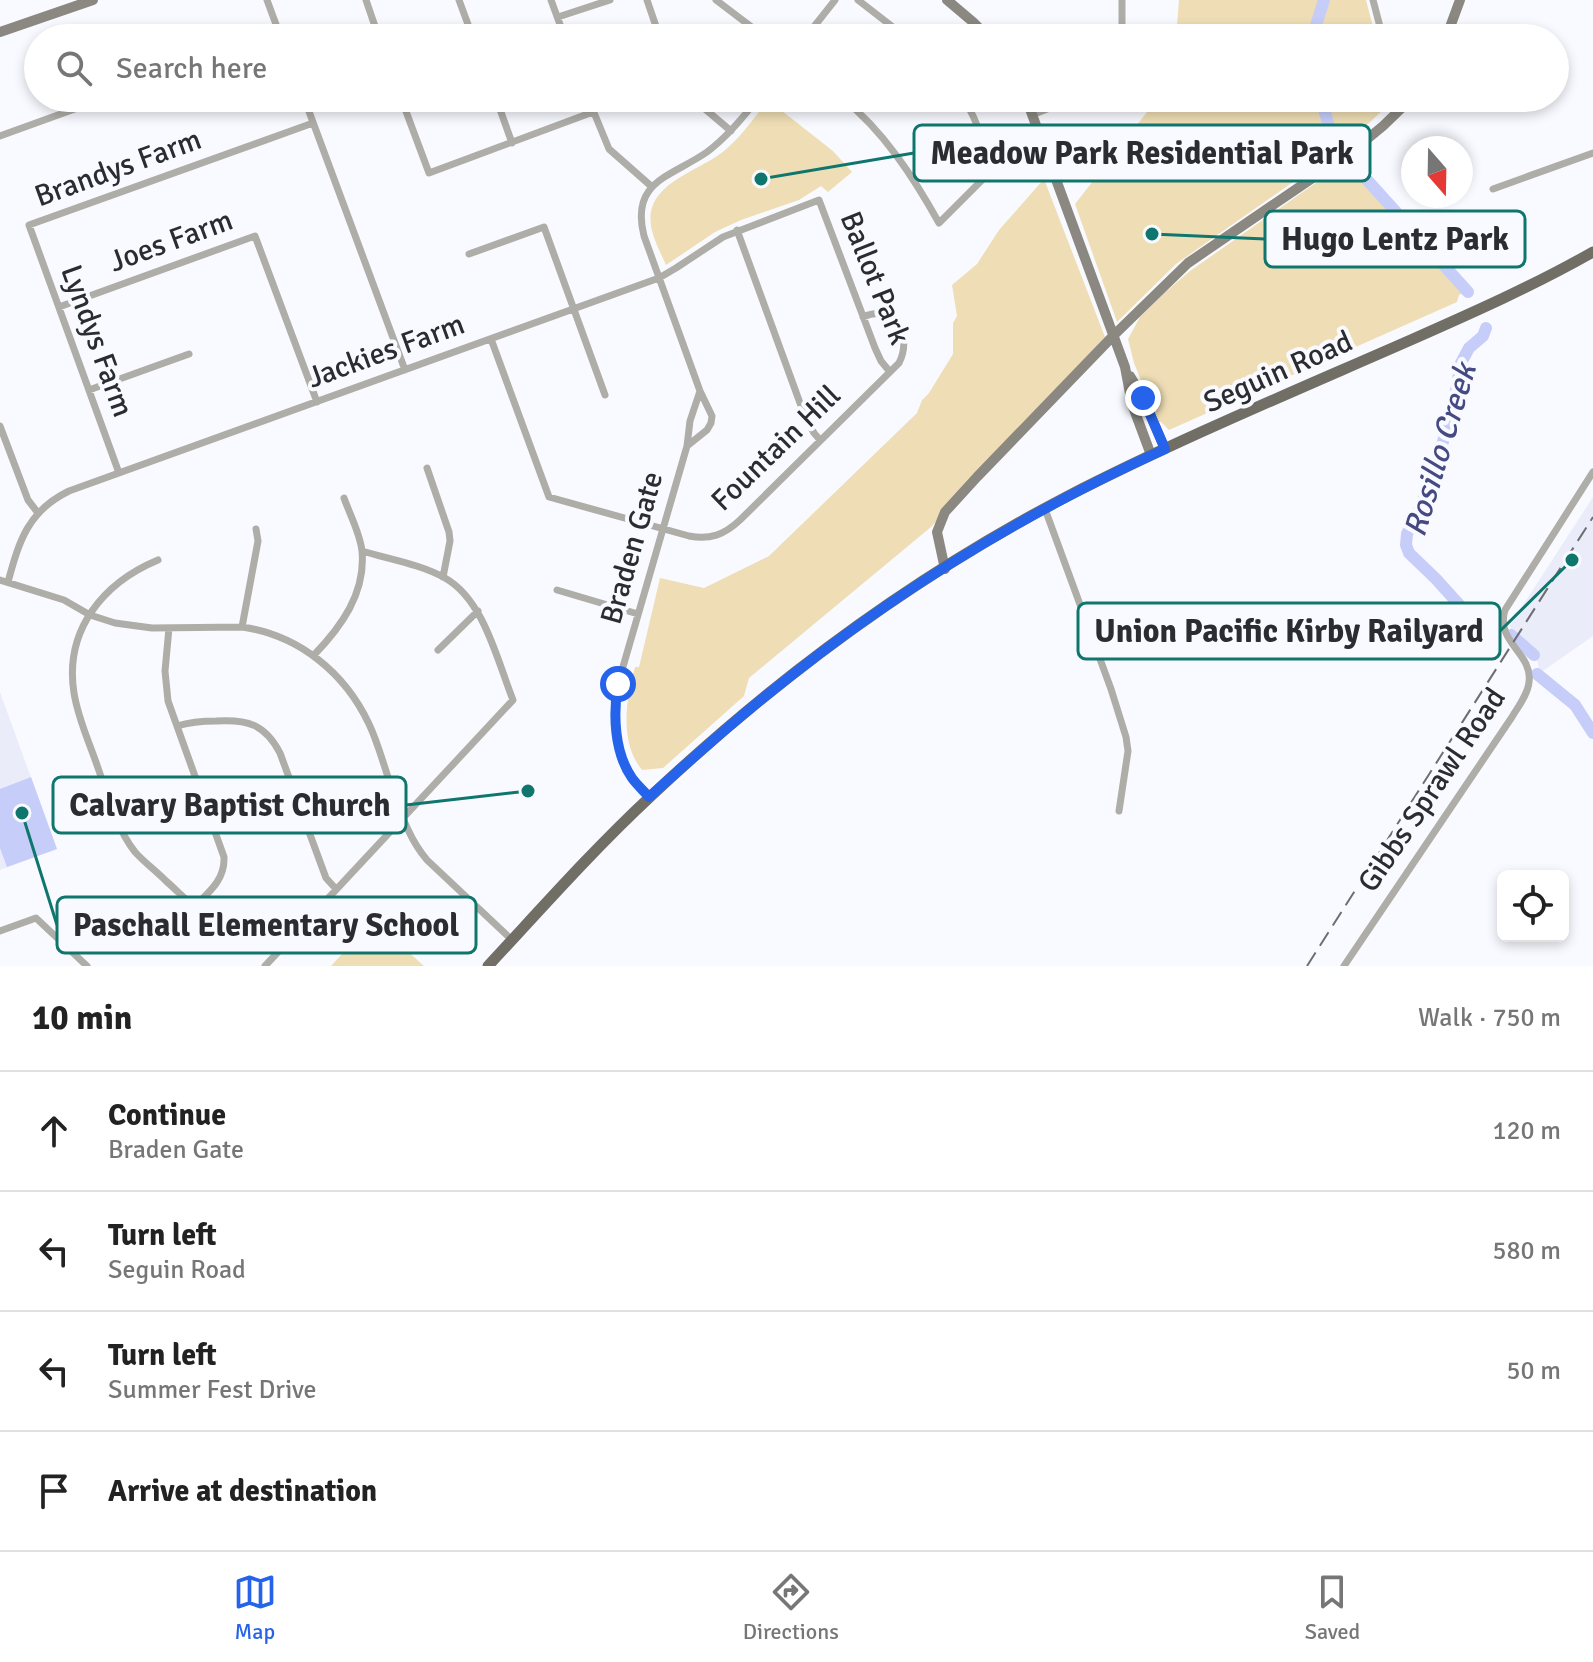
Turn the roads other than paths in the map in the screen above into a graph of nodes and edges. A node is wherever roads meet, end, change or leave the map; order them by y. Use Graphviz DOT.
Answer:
graph roads {
  1 [pos="93,0"];
  2 [pos="267,0"];
  3 [pos="366,0"];
  4 [pos="459,0"];
  5 [pos="551,0"];
  6 [pos="610,0"];
  7 [pos="647,0"];
  8 [pos="716,0"];
  9 [pos="835,0"];
  10 [pos="858,0"];
  11 [pos="947,0"];
  12 [pos="1122,0"];
  13 [pos="1373,0"];
  14 [pos="1460,0"];
  15 [pos="558,17"];
  16 [pos="276,24"];
  17 [pos="374,24"];
  18 [pos="468,24"];
  19 [pos="560,24"];
  20 [pos="655,24"];
  21 [pos="748,24"];
  22 [pos="816,24"];
  23 [pos="889,24"];
  24 [pos="975,24"];
  25 [pos="1122,24"];
  26 [pos="1379,24"];
  27 [pos="1451,24"];
  28 [pos="0,32"];
  29 [pos="66,112"];
  30 [pos="309,112"];
  31 [pos="406,112"];
  32 [pos="501,112"];
  33 [pos="593,112"];
  34 [pos="709,112"];
  35 [pos="747,112"];
  36 [pos="860,112"];
  37 [pos="971,112"];
  38 [pos="1031,112"];
  39 [pos="1040,112"];
  40 [pos="1398,112"];
  41 [pos="1032,115"];
  42 [pos="313,123"];
  43 [pos="731,131"];
  44 [pos="0,136"];
  45 [pos="512,143"];
  46 [pos="1593,153"];
  47 [pos="651,186"];
  48 [pos="1493,189"];
  49 [pos="819,200"];
  50 [pos="29,225"];
  51 [pos="737,230"];
  52 [pos="1593,252"];
  53 [pos="469,254"];
  54 [pos="659,278"];
  55 [pos="59,307"];
  56 [pos="574,309"];
  57 [pos="863,317"];
  58 [pos="1114,335"];
  59 [pos="491,339"];
  60 [pos="189,354"];
  61 [pos="1125,367"];
  62 [pos="405,370"];
  63 [pos="890,372"];
  64 [pos="89,390"];
  65 [pos="700,391"];
  66 [pos="605,395"];
  67 [pos="317,402"];
  68 [pos="1,430"];
  69 [pos="820,440"];
  70 [pos="687,446"];
  71 [pos="1165,449"];
  72 [pos="1151,455"];
  73 [pos="427,468"];
  74 [pos="1593,472"];
  75 [pos="119,473"];
  76 [pos="344,498"];
  77 [pos="1045,509"];
  78 [pos="38,513"];
  79 [pos="256,529"];
  80 [pos="663,529"];
  81 [pos="362,551"];
  82 [pos="158,560"];
  83 [pos="945,569"];
  84 [pos="443,577"];
  85 [pos="4,581"];
  86 [pos="557,590"];
  87 [pos="478,611"];
  88 [pos="638,614"];
  89 [pos="90,615"];
  90 [pos="242,627"];
  91 [pos="169,628"];
  92 [pos="438,650"];
  93 [pos="314,655"];
  94 [pos="177,726"];
  95 [pos="649,797"];
  96 [pos="1119,811"];
  97 [pos="403,819"];
  98 [pos="336,889"];
  99 [pos="194,907"];
  100 [pos="0,931"];
  101 [pos="512,940"];
  102 [pos="279,950"];
  103 [pos="87,966"];
  104 [pos="265,966"];
  105 [pos="488,966"];
  106 [pos="1344,966"];
  1 -- 28 [label="street"];
  2 -- 16 [label="street"];
  3 -- 17 [label="street"];
  4 -- 18 [label="street"];
  5 -- 15 [label="street"];
  6 -- 15 [label="street"];
  7 -- 20 [label="street"];
  8 -- 21 [label="street"];
  9 -- 22 [label="street"];
  10 -- 23 [label="street"];
  11 -- 24 [label="street"];
  12 -- 25 [label="street"];
  13 -- 26 [label="street"];
  14 -- 27 [label="street"];
  15 -- 19 [label="street"];
  29 -- 44 [label="street"];
  30 -- 42 [label="street"];
  31 -- 45 [label="street"];
  32 -- 45 [label="street"];
  33 -- 45 [label="street"];
  33 -- 47 [label="street"];
  34 -- 43 [label="street"];
  35 -- 43 [label="street"];
  36 -- 37 [label="street"];
  38 -- 41 [label="street"];
  39 -- 41 [label="street"];
  40 -- 58 [label="street"];
  41 -- 58 [label="street"];
  42 -- 50 [label="street, Brandys Farm"];
  42 -- 62 [label="street"];
  43 -- 47 [label="street"];
  46 -- 48 [label="street"];
  47 -- 54 [label="street, Braden Gate"];
  49 -- 51 [label="street, Jackies Farm"];
  49 -- 57 [label="street, Ballot Park"];
  50 -- 55 [label="street, Lyndys Farm"];
  51 -- 54 [label="street, Jackies Farm"];
  51 -- 69 [label="street"];
  52 -- 71 [label="main road, Seguin Road"];
  53 -- 56 [label="street"];
  54 -- 56 [label="street, Jackies Farm"];
  54 -- 65 [label="street, Braden Gate"];
  55 -- 64 [label="street, Lyndys Farm"];
  55 -- 67 [label="street, Joes Farm"];
  56 -- 59 [label="street, Jackies Farm"];
  56 -- 66 [label="street"];
  57 -- 63 [label="street, Ballot Park"];
  57 -- 63 [label="street, Fountain Hill"];
  58 -- 61 [label="street"];
  58 -- 83 [label="street"];
  59 -- 62 [label="street, Jackies Farm"];
  59 -- 80 [label="street, Fountain Hill"];
  60 -- 64 [label="street"];
  61 -- 71 [label="street"];
  61 -- 72 [label="street"];
  62 -- 67 [label="street, Jackies Farm"];
  63 -- 69 [label="street, Fountain Hill"];
  64 -- 75 [label="street, Lyndys Farm"];
  65 -- 70 [label="street, Braden Gate"];
  65 -- 70 [label="street, Braden Gate"];
  67 -- 75 [label="street, Jackies Farm"];
  68 -- 78 [label="street"];
  69 -- 80 [label="street, Fountain Hill"];
  70 -- 80 [label="street, Braden Gate"];
  71 -- 72 [label="main road, Seguin Road"];
  72 -- 77 [label="main road, Seguin Road"];
  73 -- 84 [label="street"];
  74 -- 106 [label="street, Gibbs Sprawl Road"];
  75 -- 78 [label="street, Jackies Farm"];
  76 -- 81 [label="street"];
  77 -- 83 [label="main road, Seguin Road"];
  77 -- 96 [label="street"];
  78 -- 85 [label="street, Jackies Farm"];
  79 -- 90 [label="street"];
  80 -- 88 [label="street, Braden Gate"];
  81 -- 84 [label="street"];
  81 -- 93 [label="street"];
  82 -- 89 [label="street"];
  83 -- 95 [label="main road, Seguin Road"];
  84 -- 87 [label="street"];
  85 -- 89 [label="street"];
  86 -- 88 [label="street"];
  87 -- 92 [label="street"];
  87 -- 97 [label="street"];
  88 -- 95 [label="street, Braden Gate"];
  89 -- 91 [label="street"];
  89 -- 99 [label="street"];
  90 -- 91 [label="street"];
  90 -- 93 [label="street"];
  91 -- 94 [label="street"];
  93 -- 97 [label="street"];
  94 -- 98 [label="street"];
  94 -- 99 [label="street"];
  95 -- 101 [label="main road, Seguin Road"];
  97 -- 98 [label="street"];
  97 -- 101 [label="street"];
  98 -- 102 [label="street"];
  99 -- 102 [label="street"];
  100 -- 103 [label="street"];
  101 -- 105 [label="main road, Seguin Road"];
  102 -- 104 [label="street"];
}
